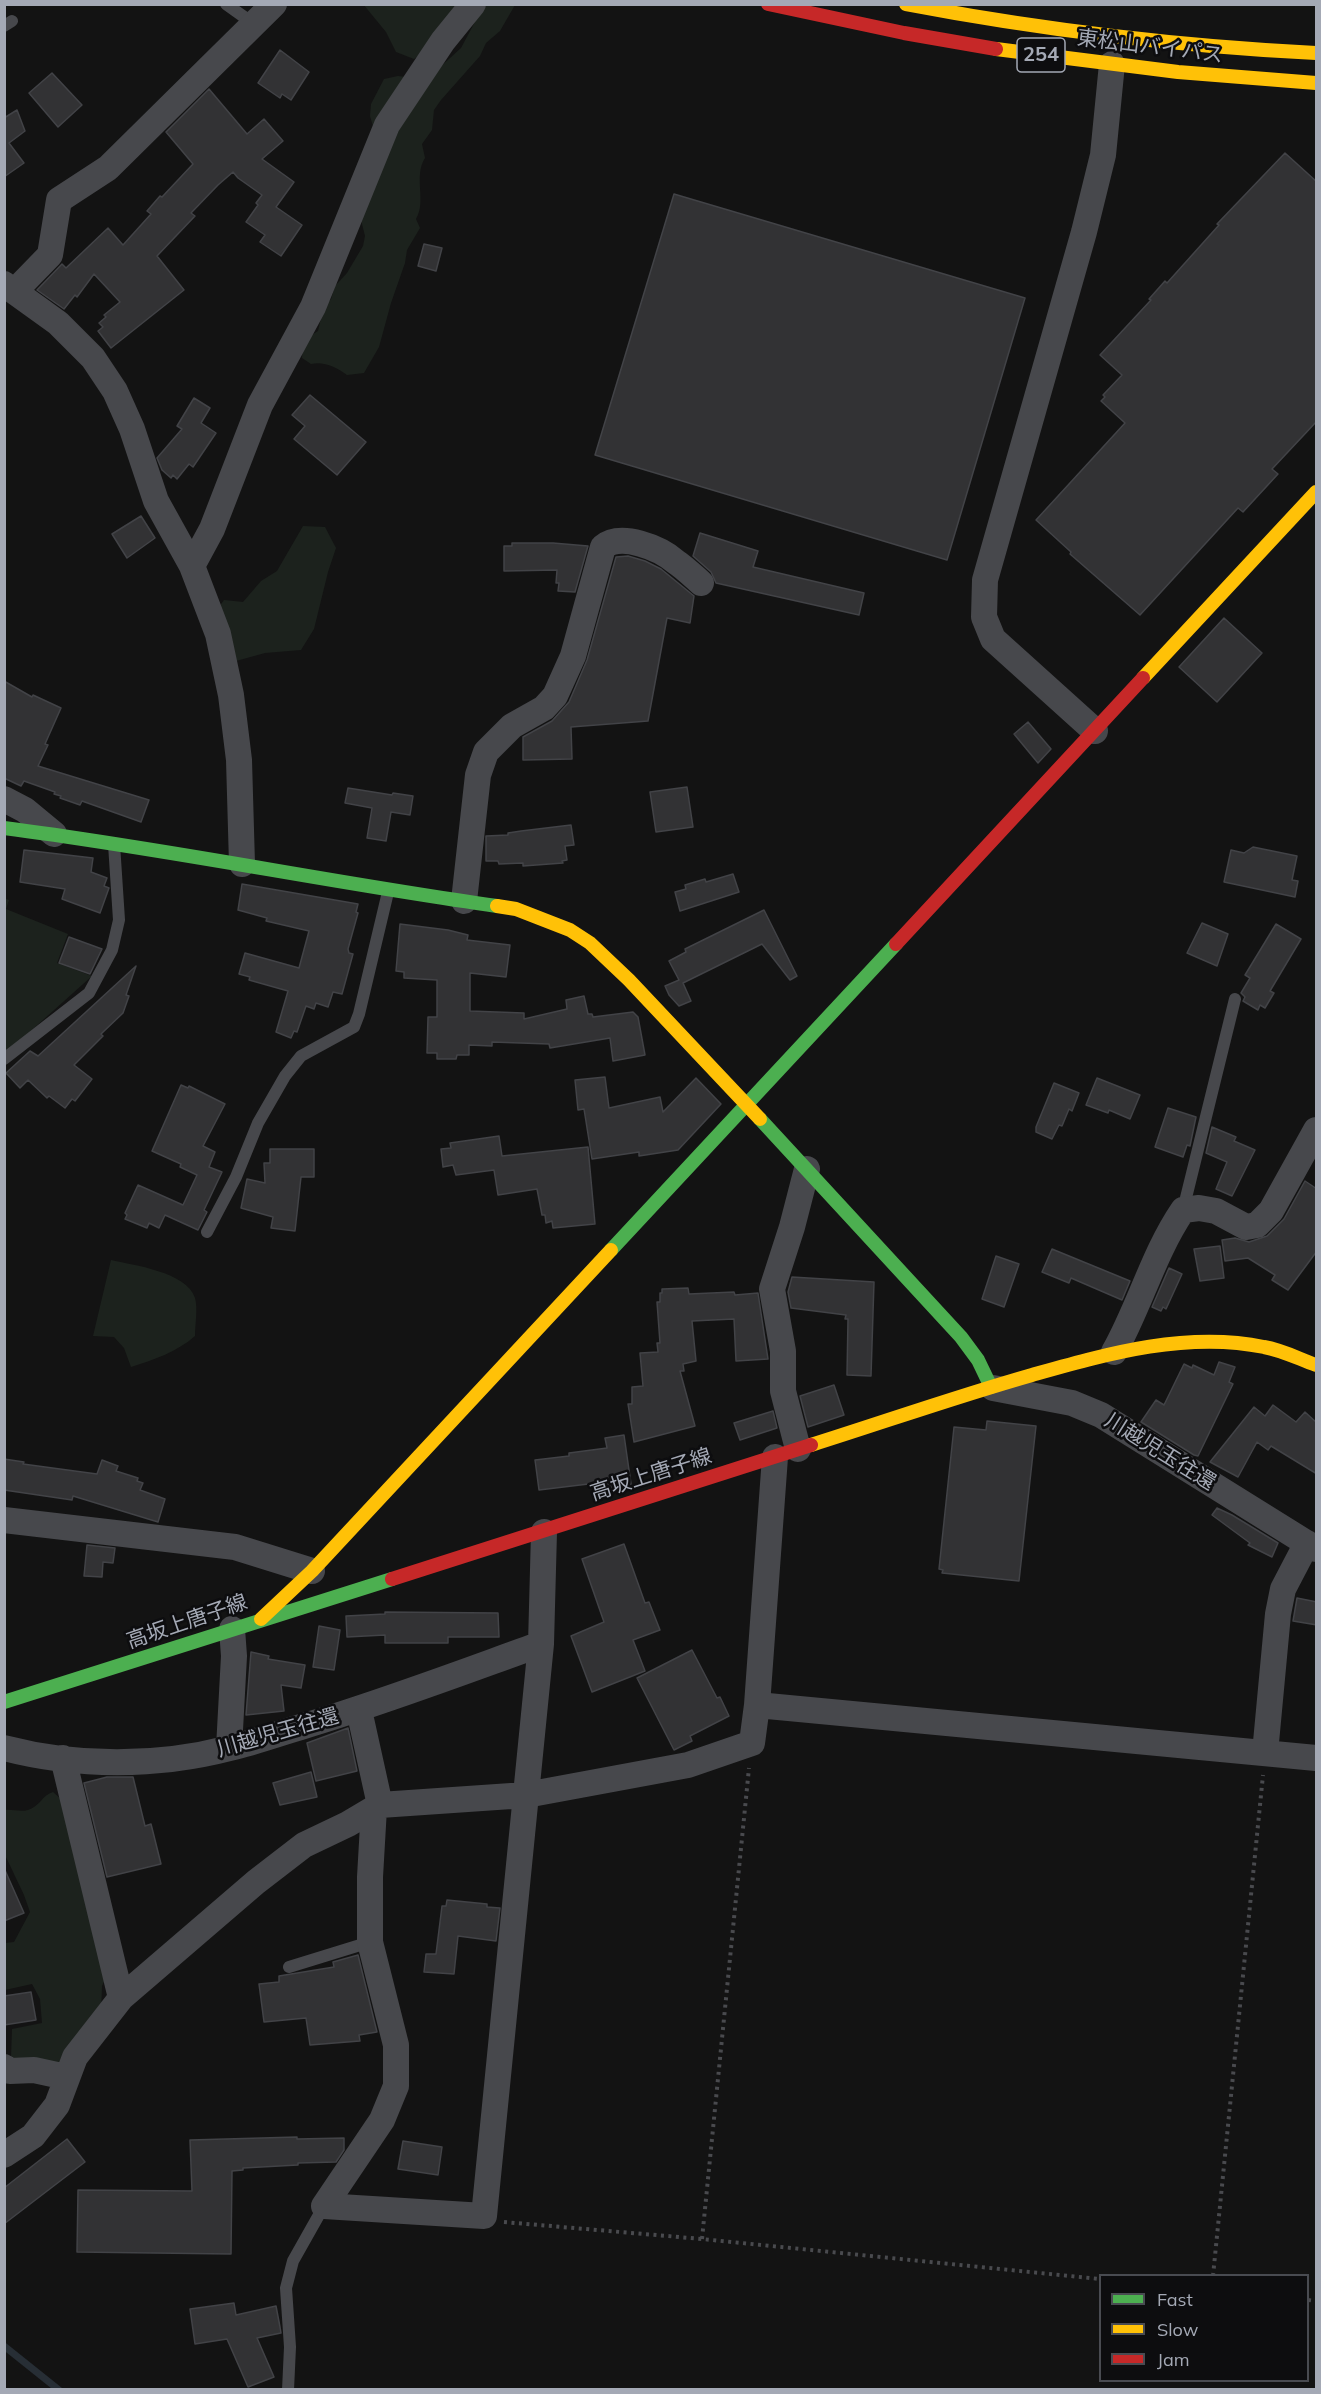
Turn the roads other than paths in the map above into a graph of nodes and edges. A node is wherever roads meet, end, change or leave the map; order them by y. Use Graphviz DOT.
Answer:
graph roads {
  1 [pos="225,4"];
  2 [pos="274,4"];
  3 [pos="473,4"];
  4 [pos="768,4"];
  5 [pos="906,4"];
  6 [pos="254,24"];
  7 [pos="1317,54"];
  8 [pos="1112,64"];
  9 [pos="1317,83"];
  10 [pos="10,287"];
  11 [pos="1317,492"];
  12 [pos="192,566"];
  13 [pos="701,583"];
  14 [pos="1095,731"];
  15 [pos="4,799"];
  16 [pos="4,828"];
  17 [pos="54,834"];
  18 [pos="114,842"];
  19 [pos="242,864"];
  20 [pos="389,891"];
  21 [pos="464,901"];
  22 [pos="1235,999"];
  23 [pos="4,1059"];
  24 [pos="747,1104"];
  25 [pos="1317,1130"];
  26 [pos="807,1169"];
  27 [pos="1183,1209"];
  28 [pos="207,1232"];
  29 [pos="1114,1352"];
  30 [pos="1317,1365"];
  31 [pos="991,1387"];
  32 [pos="787,1453"];
  33 [pos="4,1520"];
  34 [pos="544,1532"];
  35 [pos="1312,1546"];
  36 [pos="312,1571"];
  37 [pos="261,1619"];
  38 [pos="232,1629"];
  39 [pos="541,1644"];
  40 [pos="4,1702"];
  41 [pos="758,1705"];
  42 [pos="359,1710"];
  43 [pos="4,1748"];
  44 [pos="229,1748"];
  45 [pos="1265,1753"];
  46 [pos="63,1758"];
  47 [pos="1317,1758"];
  48 [pos="526,1795"];
  49 [pos="377,1807"];
  50 [pos="370,1942"];
  51 [pos="289,1966"];
  52 [pos="121,1998"];
  53 [pos="4,2067"];
  54 [pos="66,2077"];
  55 [pos="4,2155"];
  56 [pos="324,2206"];
  57 [pos="288,2390"];
  1 -- 6 [label="lane"];
  2 -- 6 [label="street"];
  3 -- 12 [label="street"];
  4 -- 8 [label="main road, 東松山バイパス / 254"];
  5 -- 7 [label="main road, 東松山バイパス / 254"];
  6 -- 10 [label="street"];
  8 -- 9 [label="main road, 東松山バイパス / 254"];
  8 -- 14 [label="street"];
  10 -- 12 [label="street"];
  11 -- 14 [label="main road"];
  12 -- 19 [label="street"];
  13 -- 21 [label="street"];
  14 -- 24 [label="main road"];
  15 -- 17 [label="street"];
  16 -- 17 [label="main road"];
  17 -- 18 [label="main road"];
  18 -- 19 [label="main road"];
  18 -- 23 [label="lane"];
  19 -- 20 [label="main road"];
  20 -- 21 [label="main road"];
  20 -- 28 [label="lane"];
  21 -- 24 [label="main road"];
  22 -- 27 [label="lane"];
  24 -- 26 [label="main road"];
  24 -- 36 [label="main road"];
  25 -- 27 [label="street"];
  26 -- 31 [label="main road"];
  26 -- 32 [label="street"];
  27 -- 29 [label="street"];
  29 -- 30 [label="main road, 高坂上唐子線"];
  29 -- 31 [label="main road, 高坂上唐子線"];
  31 -- 32 [label="main road, 高坂上唐子線"];
  31 -- 35 [label="street, 川越児玉往還"];
  32 -- 34 [label="main road, 高坂上唐子線"];
  32 -- 41 [label="street"];
  33 -- 36 [label="street"];
  34 -- 37 [label="main road, 高坂上唐子線"];
  34 -- 39 [label="street"];
  35 -- 45 [label="street"];
  36 -- 37 [label="main road"];
  37 -- 38 [label="main road, 高坂上唐子線"];
  38 -- 40 [label="main road, 高坂上唐子線"];
  38 -- 44 [label="street"];
  39 -- 42 [label="street, 川越児玉往還"];
  39 -- 48 [label="street"];
  41 -- 45 [label="street"];
  41 -- 48 [label="street"];
  42 -- 44 [label="street, 川越児玉往還"];
  42 -- 49 [label="street"];
  43 -- 46 [label="street, 川越児玉往還"];
  44 -- 46 [label="street, 川越児玉往還"];
  45 -- 47 [label="street"];
  46 -- 52 [label="street"];
  48 -- 49 [label="street"];
  48 -- 56 [label="street"];
  49 -- 50 [label="street"];
  49 -- 52 [label="street"];
  50 -- 51 [label="lane"];
  50 -- 56 [label="street"];
  52 -- 54 [label="street"];
  53 -- 54 [label="street"];
  54 -- 55 [label="street"];
  56 -- 57 [label="lane"];
}
